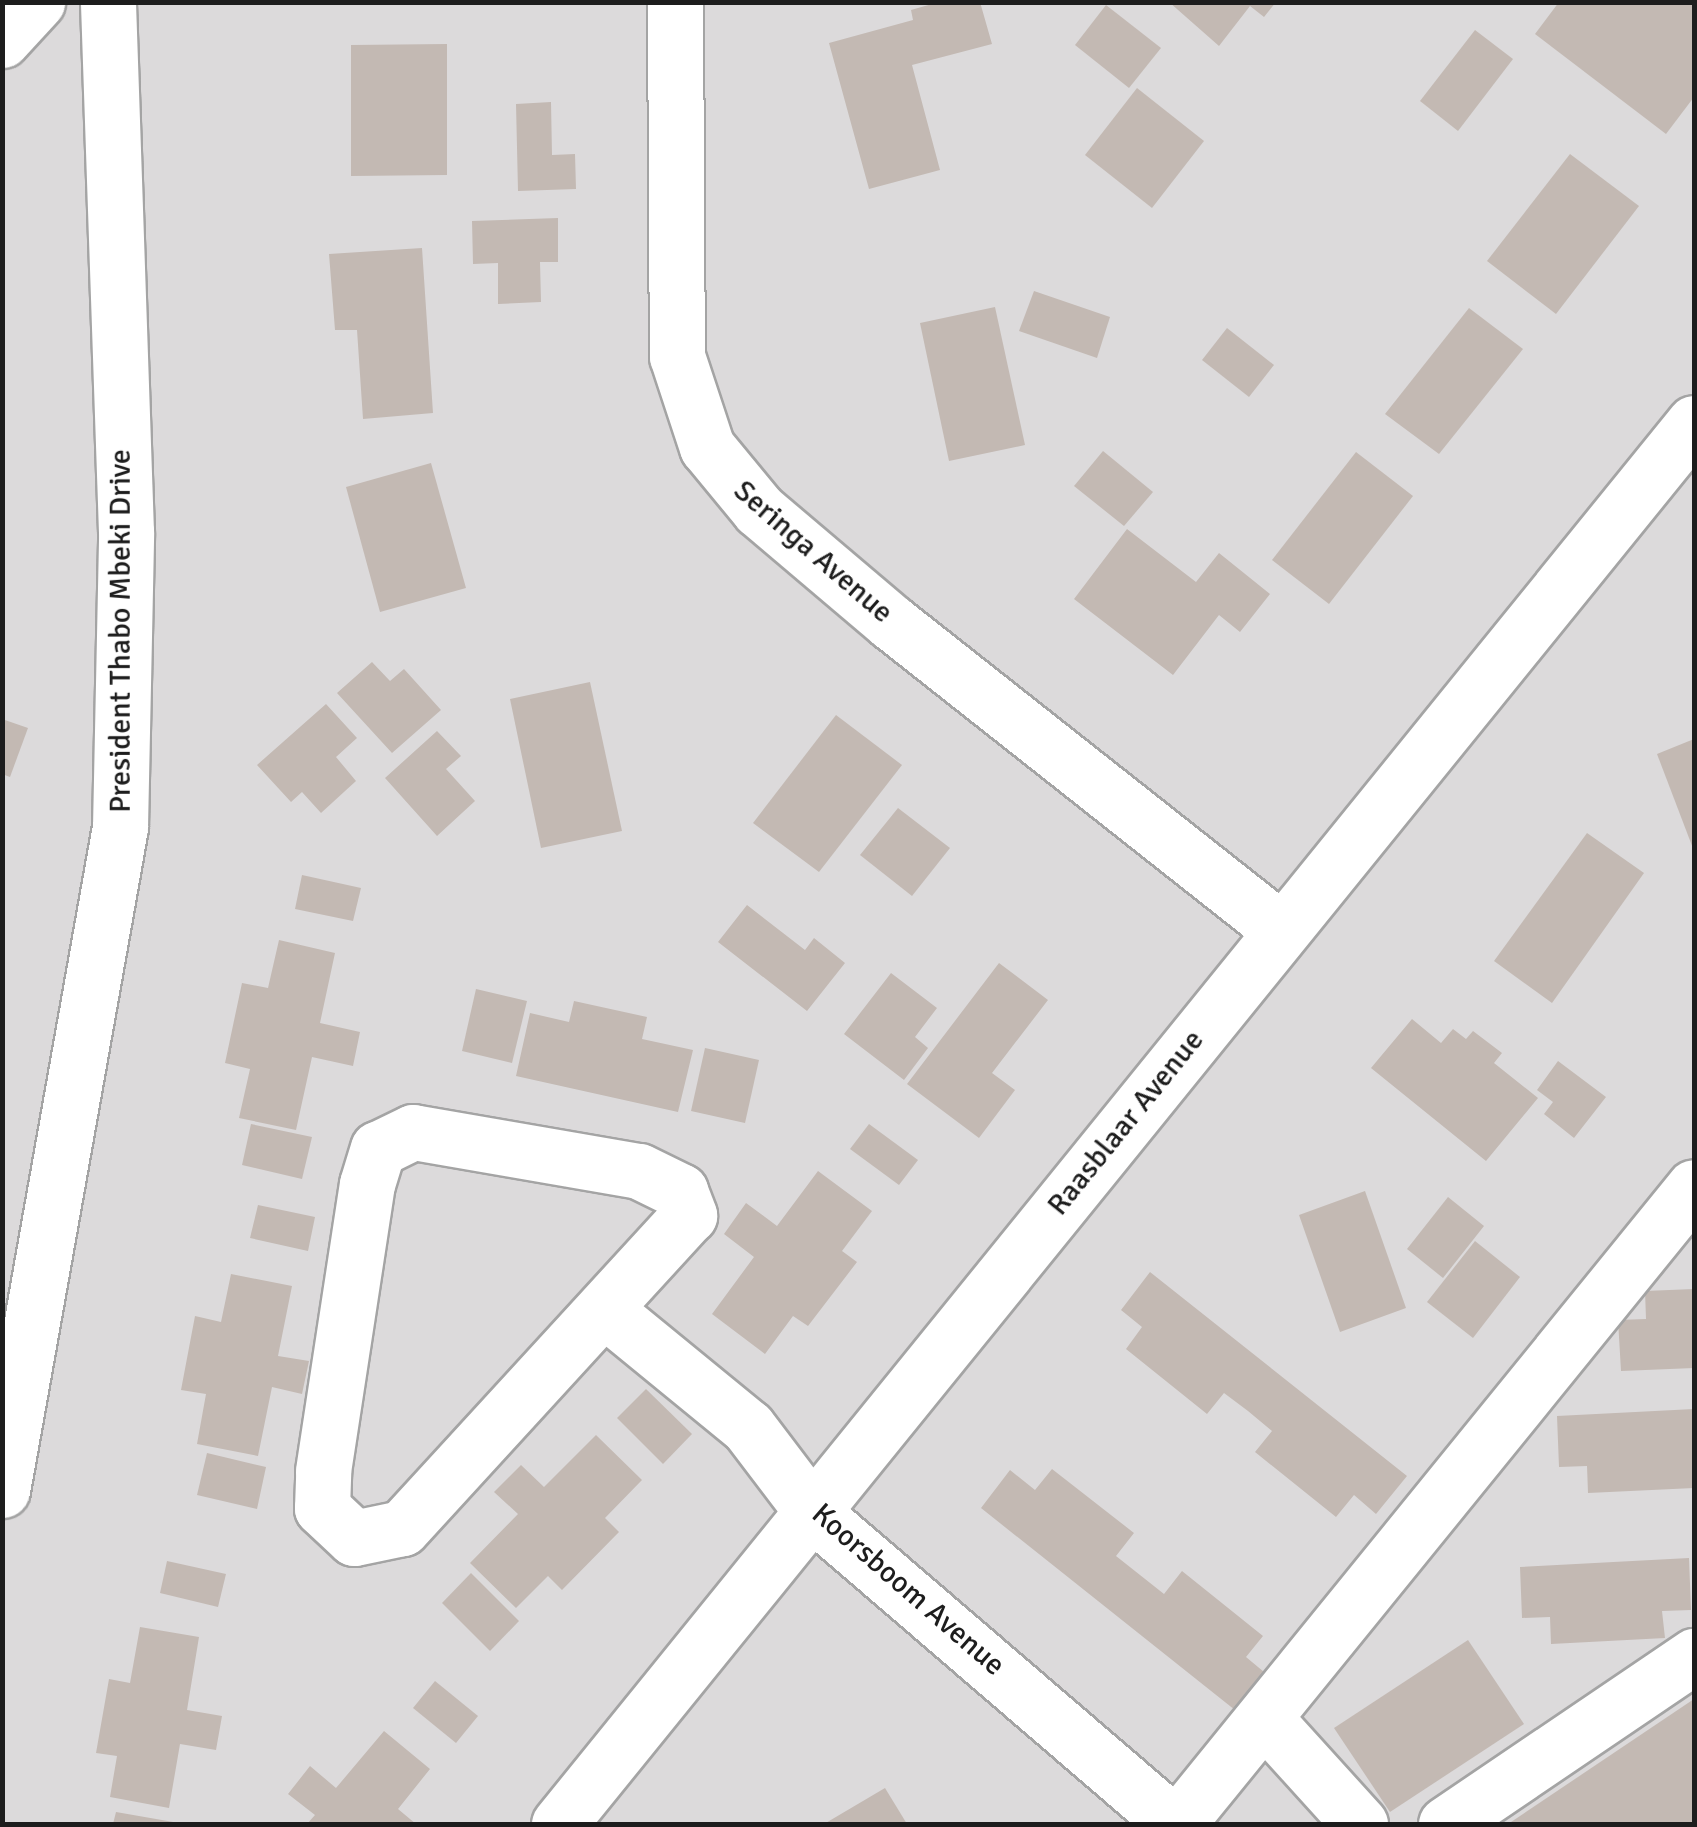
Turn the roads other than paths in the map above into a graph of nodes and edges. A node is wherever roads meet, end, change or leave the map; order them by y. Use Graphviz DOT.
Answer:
graph roads {
  1 [pos="37,2"];
  2 [pos="108,2"];
  3 [pos="676,2"];
  4 [pos="2,40"];
  5 [pos="1694,423"];
  6 [pos="1280,929"];
  7 [pos="1694,1187"];
  8 [pos="1671,1244"];
  9 [pos="605,1310"];
  10 [pos="2,1490"];
  11 [pos="814,1514"];
  12 [pos="1694,1656"];
  13 [pos="1264,1718"];
  14 [pos="560,1824"];
  15 [pos="1175,1824"];
  16 [pos="1360,1824"];
  17 [pos="1446,1824"];
  1 -- 4 [label="street"];
  2 -- 10 [label="street, President Thabo Mbeki Drive"];
  3 -- 6 [label="street, Seringa Avenue"];
  5 -- 6 [label="street, Raasblaar Avenue"];
  6 -- 11 [label="street, Raasblaar Avenue"];
  7 -- 8 [label="street"];
  8 -- 13 [label="street"];
  9 -- 9 [label="street"];
  9 -- 11 [label="street, Koorsboom Avenue"];
  11 -- 14 [label="street, Raasblaar Avenue"];
  11 -- 15 [label="street, Koorsboom Avenue"];
  12 -- 17 [label="street"];
  13 -- 15 [label="street"];
  13 -- 16 [label="street"];
}
